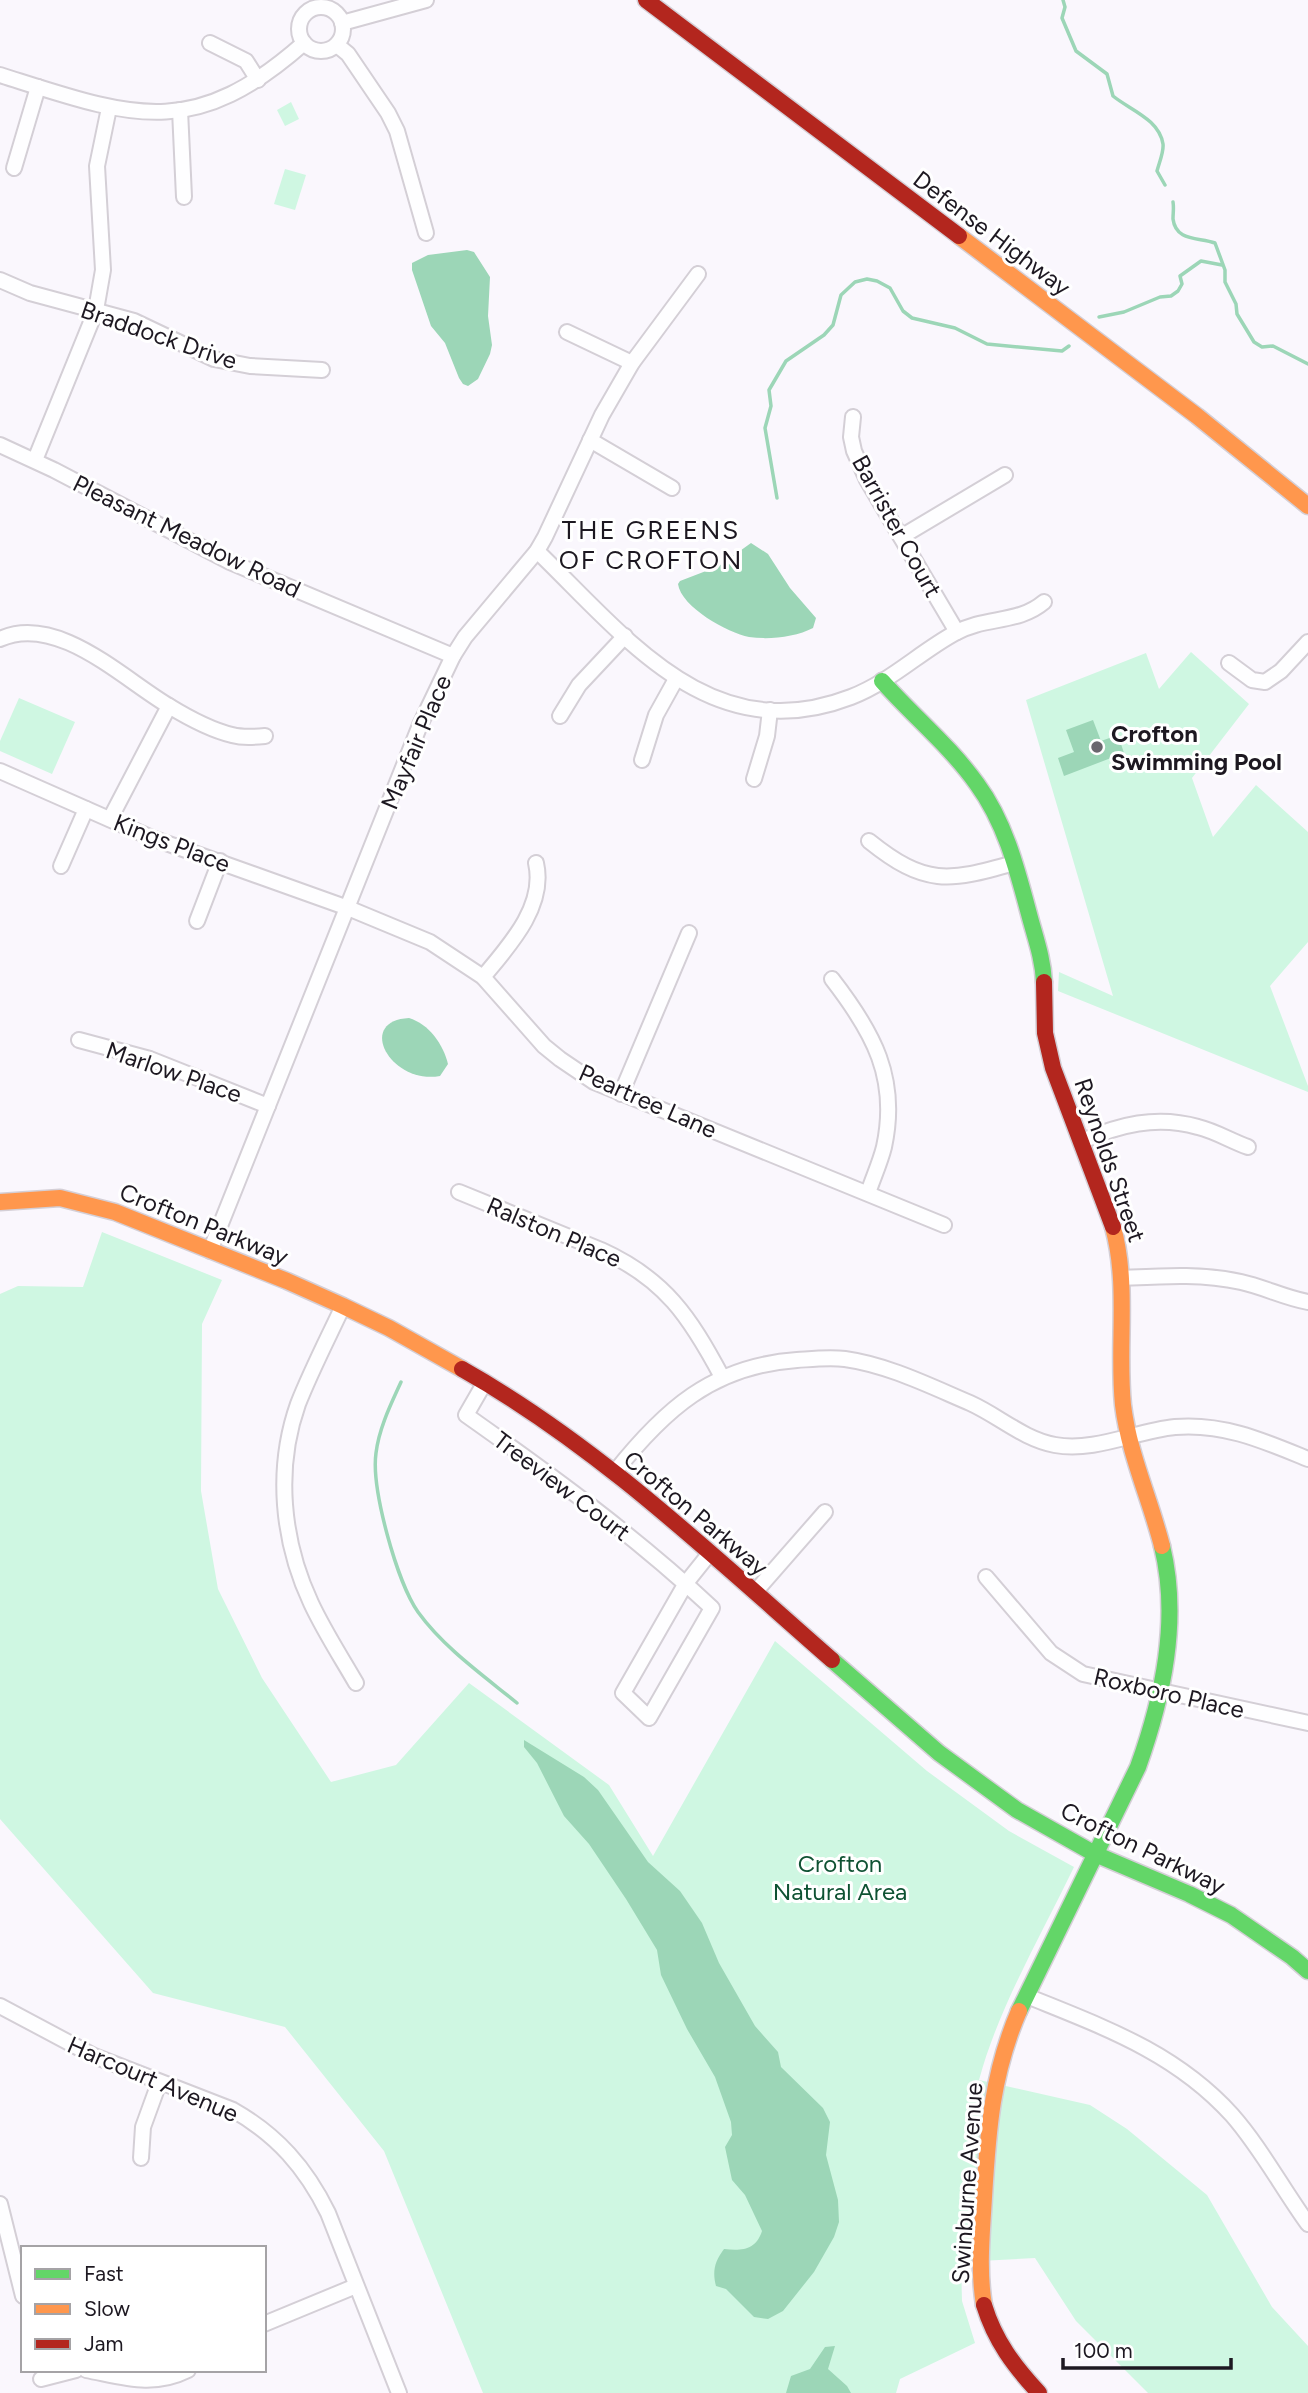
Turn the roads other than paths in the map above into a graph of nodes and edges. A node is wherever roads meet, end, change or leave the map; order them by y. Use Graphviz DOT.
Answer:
graph roads {
  1 [pos="426,0"];
  2 [pos="646,0"];
  3 [pos="317,4"];
  4 [pos="342,23"];
  5 [pos="211,43"];
  6 [pos="304,43"];
  7 [pos="337,45"];
  8 [pos="0,75"];
  9 [pos="258,80"];
  10 [pos="38,87"];
  11 [pos="109,108"];
  12 [pos="180,110"];
  13 [pos="13,168"];
  14 [pos="184,197"];
  15 [pos="426,233"];
  16 [pos="698,274"];
  17 [pos="0,280"];
  18 [pos="96,310"];
  19 [pos="567,332"];
  20 [pos="632,363"];
  21 [pos="323,370"];
  22 [pos="853,417"];
  23 [pos="590,440"];
  24 [pos="0,446"];
  25 [pos="34,460"];
  26 [pos="1005,475"];
  27 [pos="672,488"];
  28 [pos="1308,506"];
  29 [pos="901,537"];
  30 [pos="537,551"];
  31 [pos="1044,602"];
  32 [pos="957,632"];
  33 [pos="625,636"];
  34 [pos="0,639"];
  35 [pos="1308,642"];
  36 [pos="453,656"];
  37 [pos="1229,663"];
  38 [pos="676,679"];
  39 [pos="882,681"];
  40 [pos="169,706"];
  41 [pos="769,710"];
  42 [pos="561,716"];
  43 [pos="265,736"];
  44 [pos="642,760"];
  45 [pos="0,771"];
  46 [pos="754,779"];
  47 [pos="86,809"];
  48 [pos="110,819"];
  49 [pos="869,841"];
  50 [pos="220,861"];
  51 [pos="536,863"];
  52 [pos="1014,863"];
  53 [pos="61,866"];
  54 [pos="348,908"];
  55 [pos="197,921"];
  56 [pos="689,933"];
  57 [pos="483,977"];
  58 [pos="832,979"];
  59 [pos="79,1040"];
  60 [pos="621,1094"];
  61 [pos="268,1105"];
  62 [pos="1082,1141"];
  63 [pos="1248,1147"];
  64 [pos="459,1192"];
  65 [pos="868,1194"];
  66 [pos="0,1202"];
  67 [pos="944,1225"];
  68 [pos="211,1251"];
  69 [pos="1122,1278"];
  70 [pos="1308,1302"];
  71 [pos="343,1306"];
  72 [pos="722,1377"];
  73 [pos="485,1382"];
  74 [pos="1128,1437"];
  75 [pos="1308,1459"];
  76 [pos="614,1473"];
  77 [pos="825,1512"];
  78 [pos="710,1553"];
  79 [pos="986,1577"];
  80 [pos="686,1583"];
  81 [pos="755,1592"];
  82 [pos="356,1683"];
  83 [pos="1162,1692"];
  84 [pos="1308,1723"];
  85 [pos="1095,1854"];
  86 [pos="1308,1971"];
  87 [pos="1027,1996"];
  88 [pos="0,2006"];
  89 [pos="159,2083"];
  90 [pos="142,2158"];
  91 [pos="0,2204"];
  92 [pos="1308,2224"];
  93 [pos="356,2286"];
  94 [pos="21,2289"];
  95 [pos="266,2323"];
  96 [pos="70,2372"];
  97 [pos="97,2372"];
  98 [pos="183,2372"];
  99 [pos="42,2381"];
  100 [pos="399,2393"];
  101 [pos="1039,2393"];
  1 -- 4 [label="street"];
  2 -- 28 [label="street, Defense Highway"];
  3 -- 4 [label="street"];
  3 -- 6 [label="street"];
  4 -- 7 [label="street"];
  5 -- 9 [label="street"];
  6 -- 7 [label="street"];
  6 -- 9 [label="street"];
  7 -- 15 [label="street"];
  8 -- 10 [label="street"];
  9 -- 12 [label="street"];
  10 -- 11 [label="street"];
  10 -- 13 [label="street"];
  11 -- 12 [label="street"];
  11 -- 18 [label="street"];
  12 -- 14 [label="street"];
  16 -- 20 [label="street, Mayfair Place"];
  17 -- 18 [label="street, Braddock Drive"];
  18 -- 21 [label="street, Braddock Drive"];
  18 -- 25 [label="street"];
  19 -- 20 [label="street"];
  20 -- 23 [label="street, Mayfair Place"];
  22 -- 29 [label="street, Barrister Court"];
  23 -- 27 [label="street"];
  23 -- 30 [label="street, Mayfair Place"];
  24 -- 25 [label="street, Pleasant Meadow Road"];
  25 -- 36 [label="street, Pleasant Meadow Road"];
  26 -- 29 [label="street"];
  29 -- 32 [label="street, Barrister Court"];
  30 -- 33 [label="street"];
  30 -- 36 [label="street, Mayfair Place"];
  31 -- 32 [label="street"];
  32 -- 39 [label="street"];
  33 -- 38 [label="street"];
  33 -- 42 [label="street"];
  34 -- 40 [label="street"];
  35 -- 37 [label="street"];
  36 -- 54 [label="street, Mayfair Place"];
  38 -- 41 [label="street"];
  38 -- 44 [label="street"];
  39 -- 41 [label="street"];
  39 -- 52 [label="street, Reynolds Street"];
  40 -- 43 [label="street"];
  40 -- 48 [label="street"];
  41 -- 46 [label="street"];
  45 -- 47 [label="street, Kings Place"];
  47 -- 48 [label="street, Kings Place"];
  47 -- 53 [label="street"];
  48 -- 50 [label="street, Kings Place"];
  49 -- 52 [label="street"];
  50 -- 54 [label="street, Kings Place"];
  50 -- 55 [label="street"];
  51 -- 57 [label="street"];
  52 -- 62 [label="street, Reynolds Street"];
  54 -- 57 [label="street, Peartree Lane"];
  54 -- 61 [label="street, Mayfair Place"];
  56 -- 60 [label="street"];
  57 -- 60 [label="street, Peartree Lane"];
  58 -- 65 [label="street"];
  59 -- 61 [label="street, Marlow Place"];
  60 -- 65 [label="street, Peartree Lane"];
  61 -- 68 [label="street, Mayfair Place"];
  62 -- 63 [label="street"];
  62 -- 69 [label="street, Reynolds Street"];
  64 -- 72 [label="street, Ralston Place"];
  65 -- 67 [label="street, Peartree Lane"];
  66 -- 68 [label="street, Crofton Parkway"];
  68 -- 71 [label="street, Crofton Parkway"];
  69 -- 70 [label="street"];
  69 -- 74 [label="street, Reynolds Street"];
  71 -- 73 [label="street, Crofton Parkway"];
  71 -- 82 [label="street"];
  72 -- 74 [label="street"];
  72 -- 76 [label="street"];
  73 -- 76 [label="street, Crofton Parkway"];
  73 -- 80 [label="street, Treeview Court"];
  74 -- 75 [label="street"];
  74 -- 83 [label="street, Reynolds Street"];
  76 -- 78 [label="street, Crofton Parkway"];
  77 -- 81 [label="street"];
  78 -- 80 [label="street"];
  78 -- 81 [label="street, Crofton Parkway"];
  79 -- 83 [label="street, Roxboro Place"];
  80 -- 80 [label="street"];
  81 -- 85 [label="street, Crofton Parkway"];
  83 -- 84 [label="street, Roxboro Place"];
  83 -- 85 [label="street, Reynolds Street"];
  85 -- 86 [label="street, Crofton Parkway"];
  85 -- 87 [label="street, Swinburne Avenue"];
  87 -- 92 [label="street"];
  87 -- 101 [label="street, Swinburne Avenue"];
  88 -- 89 [label="street, Harcourt Avenue"];
  89 -- 90 [label="street"];
  89 -- 93 [label="street, Harcourt Avenue"];
  91 -- 94 [label="street"];
  93 -- 95 [label="street"];
  93 -- 100 [label="street, Harcourt Avenue"];
  96 -- 99 [label="street"];
  97 -- 98 [label="street"];
}
